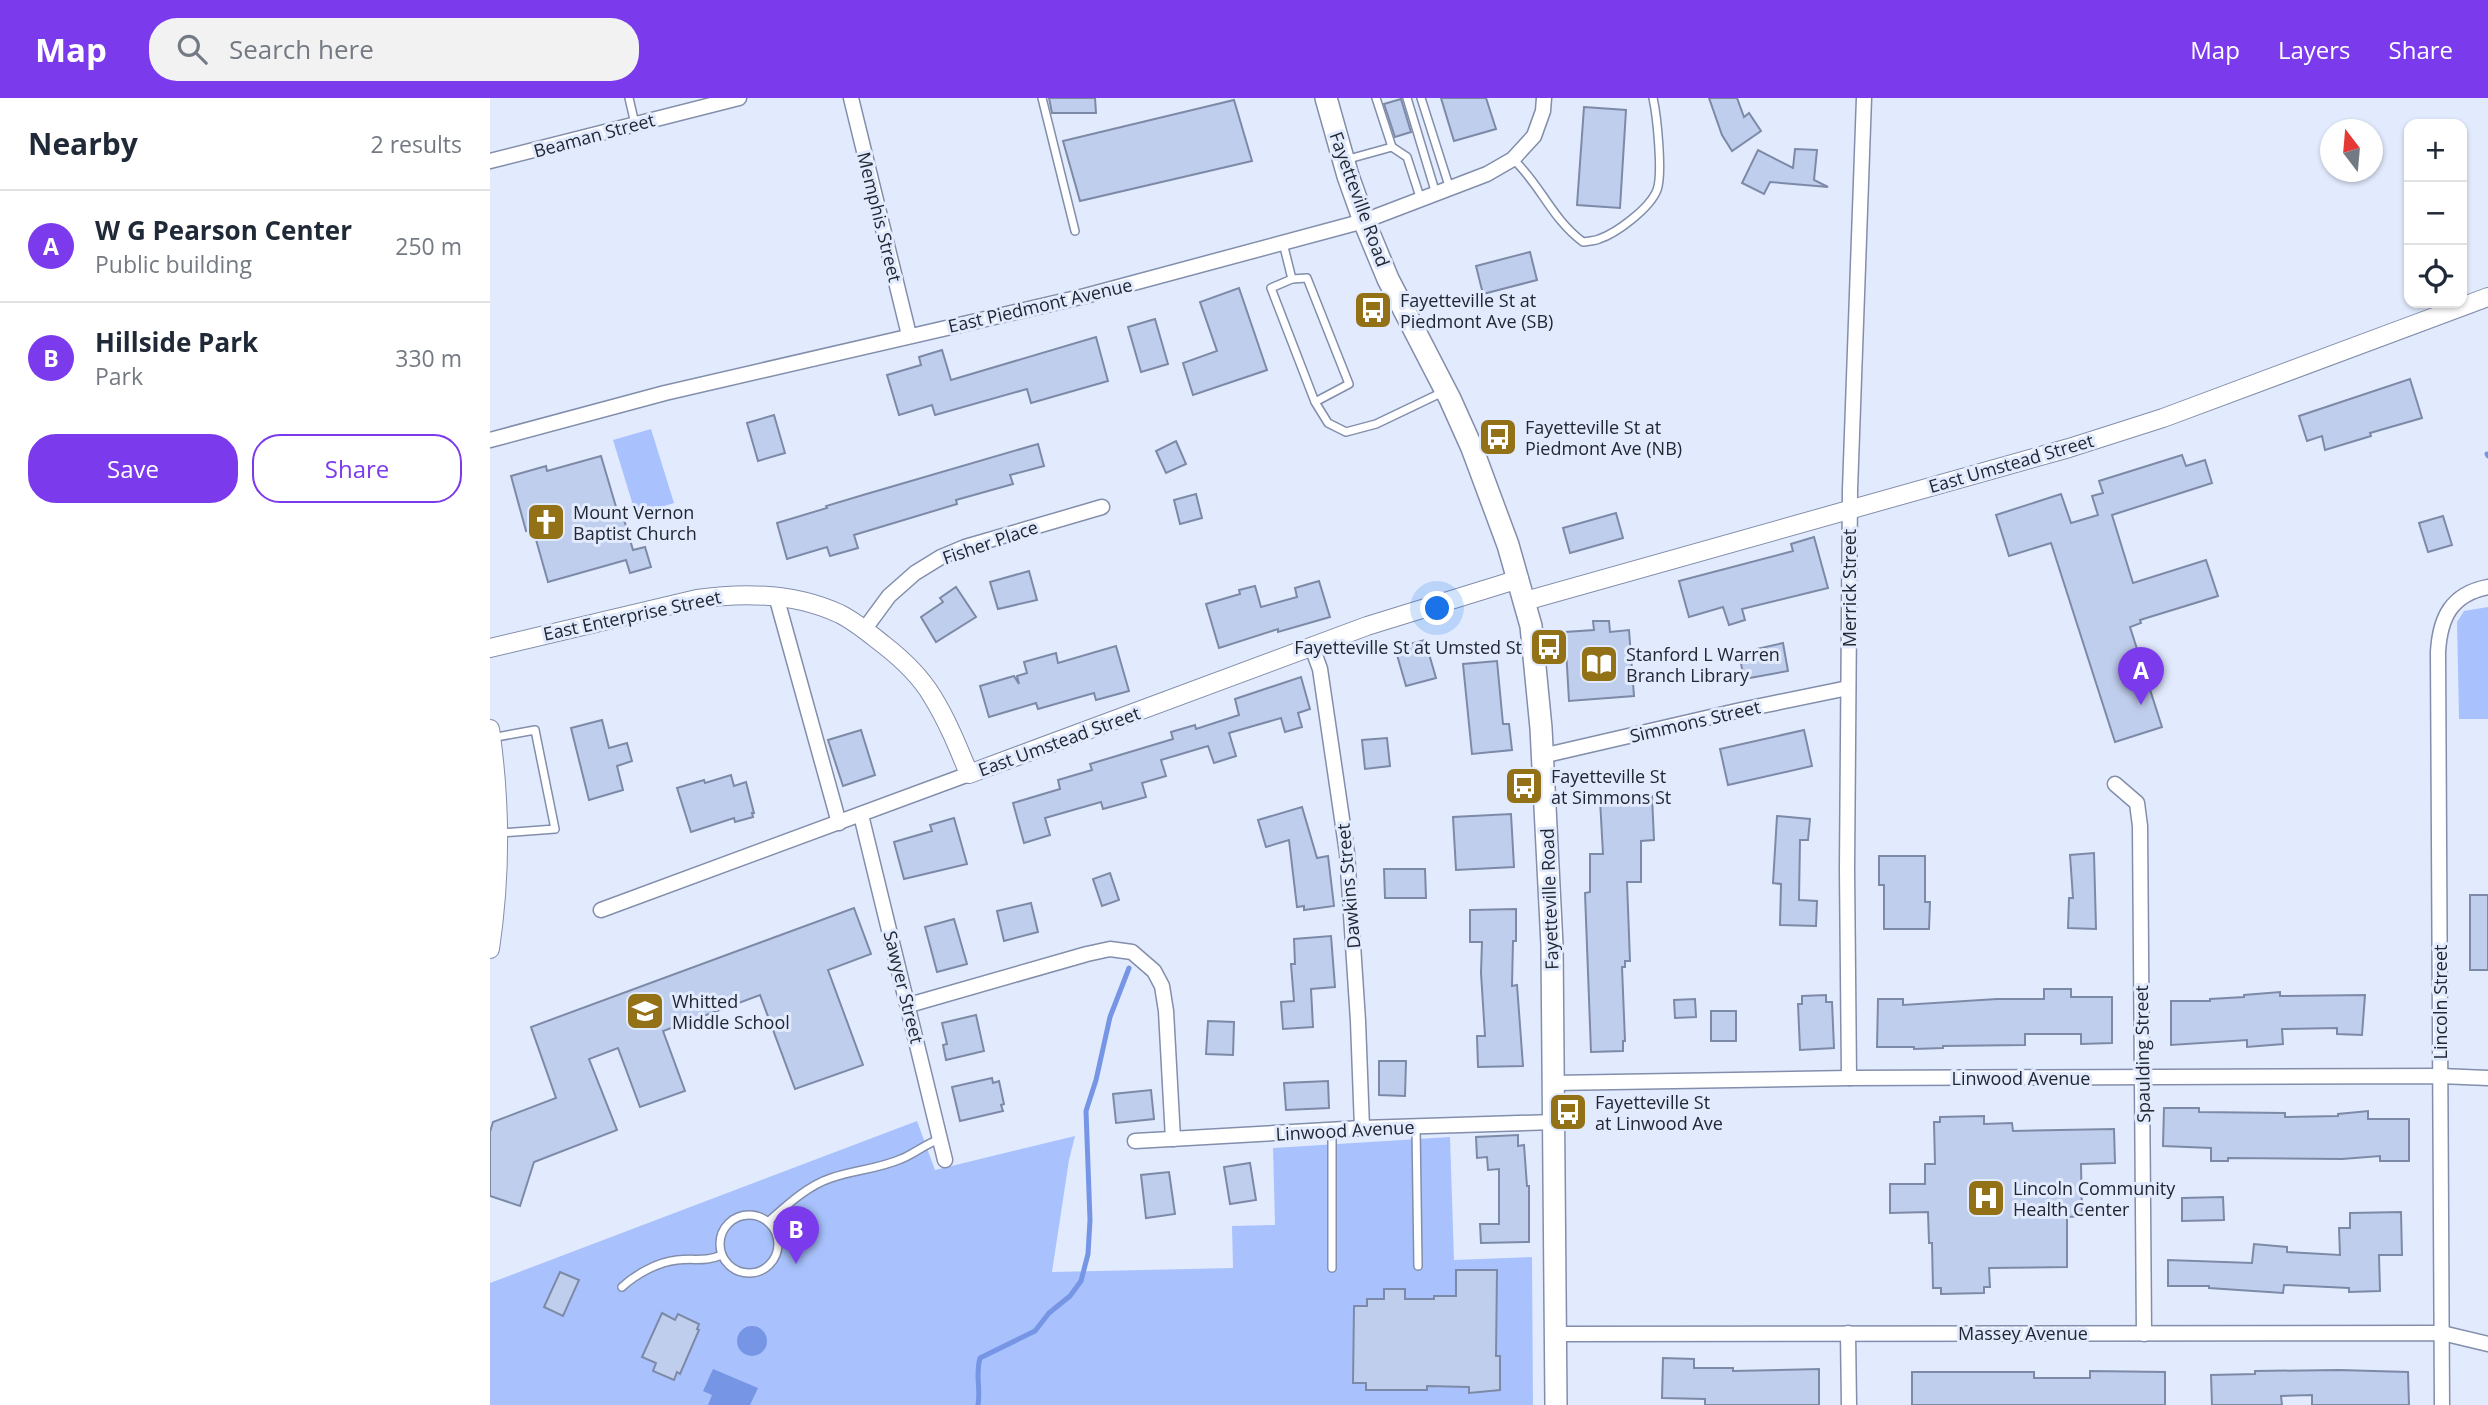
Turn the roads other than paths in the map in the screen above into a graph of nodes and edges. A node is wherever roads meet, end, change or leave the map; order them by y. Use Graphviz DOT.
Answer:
graph roads {
  1 [pos="629,98"];
  2 [pos="739,98"];
  3 [pos="851,98"];
  4 [pos="1042,98"];
  5 [pos="1326,98"];
  6 [pos="1376,98"];
  7 [pos="1407,98"];
  8 [pos="1421,98"];
  9 [pos="1544,98"];
  10 [pos="1653,98"];
  11 [pos="1864,98"];
  12 [pos="723,100"];
  13 [pos="635,125"];
  14 [pos="1392,147"];
  15 [pos="1424,153"];
  16 [pos="1407,157"];
  17 [pos="1513,159"];
  18 [pos="490,161"];
  19 [pos="1343,161"];
  20 [pos="1443,192"];
  21 [pos="1421,200"];
  22 [pos="1364,221"];
  23 [pos="1075,231"];
  24 [pos="1283,243"];
  25 [pos="1292,279"];
  26 [pos="2488,297"];
  27 [pos="909,335"];
  28 [pos="1446,391"];
  29 [pos="1315,402"];
  30 [pos="490,440"];
  31 [pos="1102,507"];
  32 [pos="1850,509"];
  33 [pos="1518,579"];
  34 [pos="2488,587"];
  35 [pos="776,596"];
  36 [pos="1525,601"];
  37 [pos="864,629"];
  38 [pos="1312,647"];
  39 [pos="490,648"];
  40 [pos="1848,688"];
  41 [pos="491,734"];
  42 [pos="1542,756"];
  43 [pos="969,774"];
  44 [pos="2115,784"];
  45 [pos="861,815"];
  46 [pos="839,823"];
  47 [pos="499,833"];
  48 [pos="601,910"];
  49 [pos="490,948"];
  50 [pos="909,1005"];
  51 [pos="2440,1076"];
  52 [pos="2142,1077"];
  53 [pos="1849,1078"];
  54 [pos="2488,1078"];
  55 [pos="1553,1083"];
  56 [pos="1554,1122"];
  57 [pos="1416,1126"];
  58 [pos="1362,1128"];
  59 [pos="1332,1130"];
  60 [pos="940,1139"];
  61 [pos="1173,1139"];
  62 [pos="1135,1141"];
  63 [pos="945,1160"];
  64 [pos="768,1222"];
  65 [pos="722,1255"];
  66 [pos="1418,1266"];
  67 [pos="1332,1268"];
  68 [pos="622,1287"];
  69 [pos="2442,1333"];
  70 [pos="1556,1334"];
  71 [pos="1848,1334"];
  72 [pos="2144,1334"];
  73 [pos="2488,1344"];
  74 [pos="1556,1405"];
  75 [pos="1849,1405"];
  76 [pos="2442,1405"];
  1 -- 13 [label="lane"];
  2 -- 12 [label="street, Beaman Street"];
  3 -- 27 [label="street, Memphis Street"];
  4 -- 23 [label="lane"];
  5 -- 19 [label="main road, Fayetteville Road"];
  6 -- 14 [label="lane"];
  7 -- 15 [label="lane"];
  8 -- 20 [label="lane"];
  9 -- 17 [label="street, East Piedmont Avenue"];
  10 -- 17 [label="lane"];
  11 -- 32 [label="street, Merrick Street"];
  12 -- 13 [label="street, Beaman Street"];
  13 -- 18 [label="street, Beaman Street"];
  14 -- 16 [label="lane"];
  14 -- 19 [label="lane"];
  15 -- 16 [label="lane"];
  15 -- 20 [label="lane"];
  16 -- 21 [label="lane"];
  17 -- 20 [label="street, East Piedmont Avenue"];
  19 -- 22 [label="main road, Fayetteville Road"];
  20 -- 21 [label="street, East Piedmont Avenue"];
  21 -- 22 [label="street, East Piedmont Avenue"];
  22 -- 24 [label="street, East Piedmont Avenue"];
  22 -- 28 [label="main road, Fayetteville Road"];
  24 -- 25 [label="lane"];
  24 -- 27 [label="street, East Piedmont Avenue"];
  25 -- 29 [label="lane"];
  25 -- 29 [label="lane"];
  26 -- 32 [label="street, East Umstead Street"];
  27 -- 30 [label="street, East Piedmont Avenue"];
  28 -- 29 [label="lane"];
  28 -- 33 [label="main road, Fayetteville Road"];
  31 -- 37 [label="street, Fisher Place"];
  32 -- 36 [label="street, East Umstead Street"];
  32 -- 40 [label="street, Merrick Street"];
  33 -- 36 [label="main road, Fayetteville Road"];
  33 -- 38 [label="street, East Umstead Street"];
  34 -- 51 [label="street, Lincoln Street"];
  35 -- 37 [label="street, East Enterprise Street"];
  35 -- 39 [label="street, East Enterprise Street"];
  35 -- 46 [label="street"];
  36 -- 42 [label="main road, Fayetteville Road"];
  37 -- 43 [label="street, East Enterprise Street"];
  38 -- 43 [label="street, East Umstead Street"];
  38 -- 58 [label="street, Dawkins Street"];
  40 -- 42 [label="street, Simmons Street"];
  40 -- 53 [label="street, Merrick Street"];
  41 -- 47 [label="street"];
  41 -- 47 [label="lane"];
  42 -- 55 [label="main road, Fayetteville Road"];
  43 -- 45 [label="street, East Umstead Street"];
  44 -- 52 [label="street, Spaulding Street"];
  45 -- 46 [label="street, East Umstead Street"];
  45 -- 50 [label="street, Sawyer Street"];
  46 -- 48 [label="street, East Umstead Street"];
  47 -- 49 [label="street"];
  50 -- 60 [label="street, Sawyer Street"];
  50 -- 61 [label="street"];
  51 -- 52 [label="street, Linwood Avenue"];
  51 -- 54 [label="street, Linwood Avenue"];
  51 -- 69 [label="street, Lincoln Street"];
  52 -- 53 [label="street, Linwood Avenue"];
  52 -- 72 [label="street, Spaulding Street"];
  53 -- 55 [label="street, Linwood Avenue"];
  55 -- 56 [label="main road, Fayetteville Road"];
  56 -- 57 [label="street, Linwood Avenue"];
  56 -- 70 [label="main road, Fayetteville Road"];
  57 -- 58 [label="street, Linwood Avenue"];
  57 -- 66 [label="lane"];
  58 -- 59 [label="street, Linwood Avenue"];
  59 -- 61 [label="street, Linwood Avenue"];
  59 -- 67 [label="lane"];
  60 -- 63 [label="street, Sawyer Street"];
  60 -- 64 [label="lane"];
  61 -- 62 [label="street, Linwood Avenue"];
  64 -- 65 [label="lane"];
  64 -- 65 [label="lane"];
  65 -- 68 [label="lane"];
  69 -- 72 [label="street, Massey Avenue"];
  69 -- 73 [label="street, Massey Avenue"];
  69 -- 76 [label="street, Lincoln Street"];
  70 -- 71 [label="street, Massey Avenue"];
  70 -- 74 [label="main road, Fayetteville Road"];
  71 -- 72 [label="street, Massey Avenue"];
  71 -- 75 [label="street"];
}
